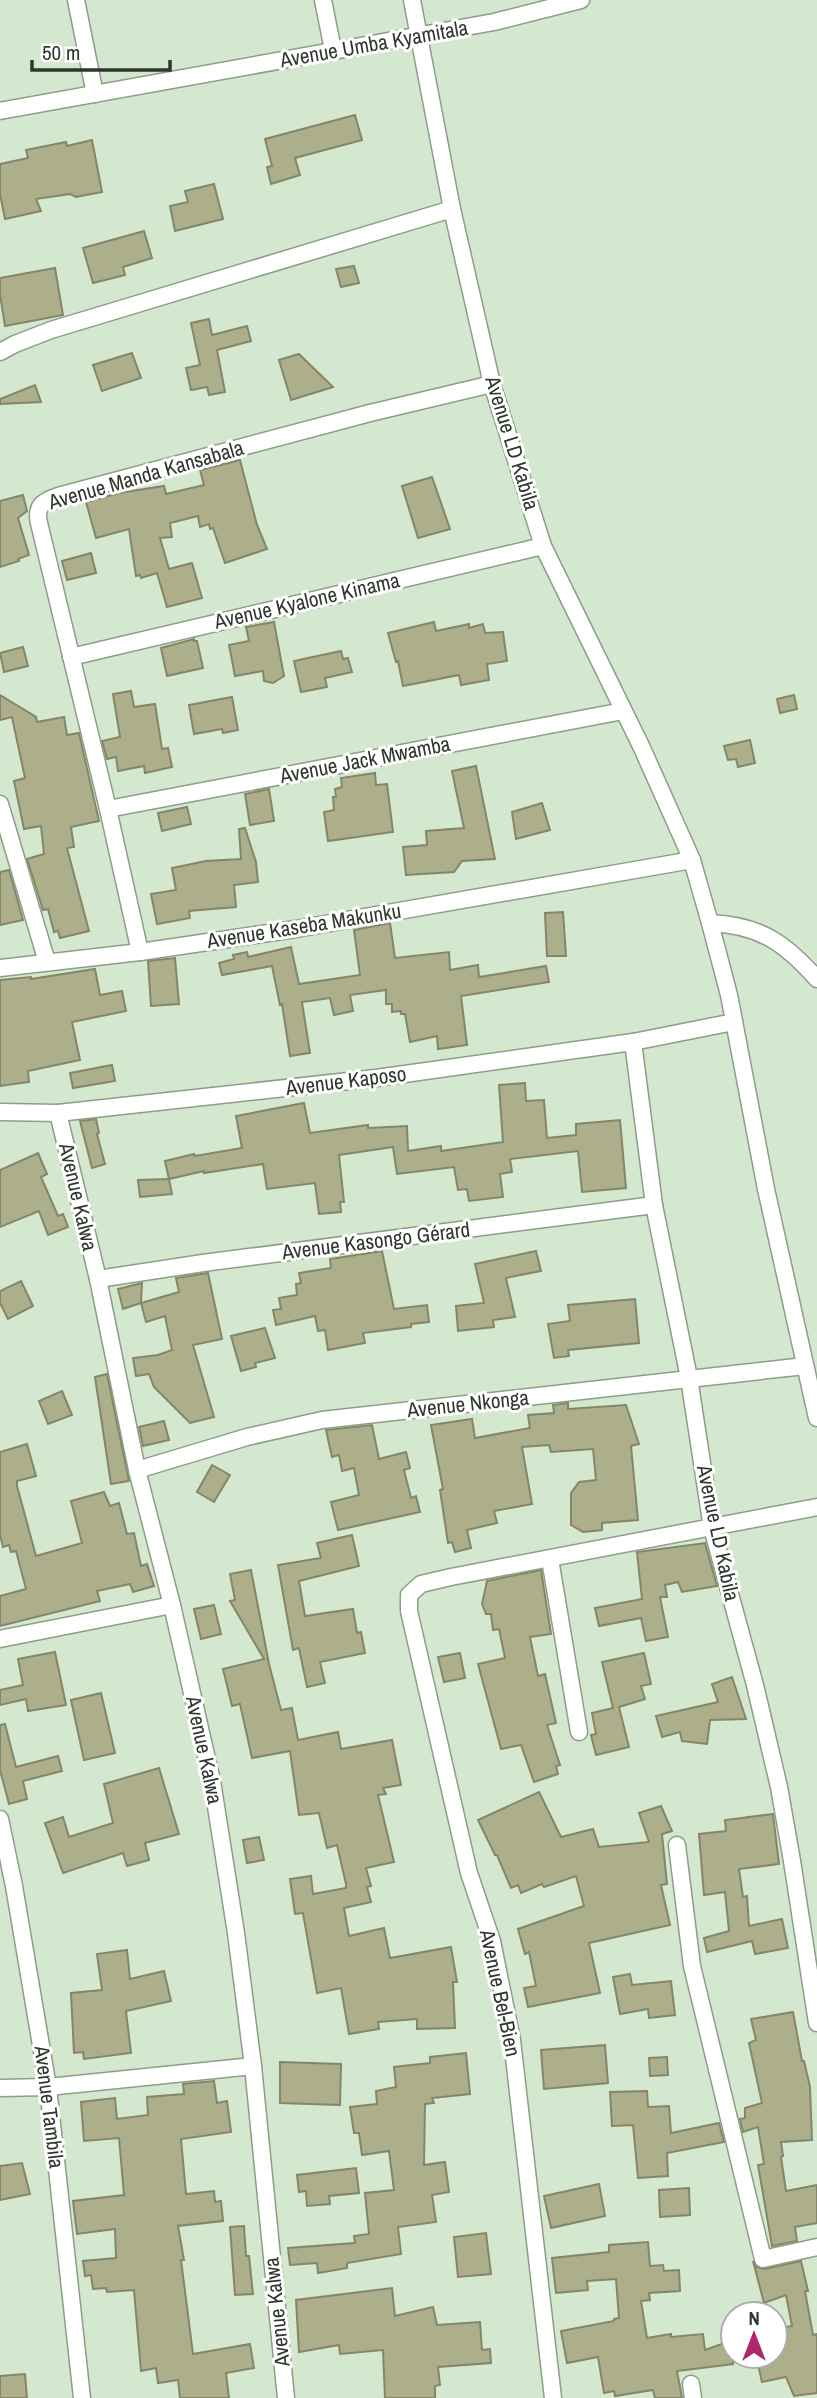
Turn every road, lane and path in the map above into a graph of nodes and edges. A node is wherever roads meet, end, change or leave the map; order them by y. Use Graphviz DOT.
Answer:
graph roads {
  1 [pos="76,0"];
  2 [pos="323,0"];
  3 [pos="412,0"];
  4 [pos="581,0"];
  5 [pos="418,37"];
  6 [pos="333,50"];
  7 [pos="95,94"];
  8 [pos="0,111"];
  9 [pos="452,209"];
  10 [pos="0,352"];
  11 [pos="492,384"];
  12 [pos="543,546"];
  13 [pos="71,657"];
  14 [pos="623,711"];
  15 [pos="0,804"];
  16 [pos="108,809"];
  17 [pos="692,860"];
  18 [pos="710,923"];
  19 [pos="140,951"];
  20 [pos="47,962"];
  21 [pos="0,968"];
  22 [pos="817,979"];
  23 [pos="734,1022"];
  24 [pos="633,1042"];
  25 [pos="0,1111"];
  26 [pos="58,1113"];
  27 [pos="654,1205"];
  28 [pos="98,1279"];
  29 [pos="805,1366"];
  30 [pos="690,1378"];
  31 [pos="817,1418"];
  32 [pos="137,1470"];
  33 [pos="817,1507"];
  34 [pos="712,1528"];
  35 [pos="550,1559"];
  36 [pos="172,1605"];
  37 [pos="0,1639"];
  38 [pos="579,1732"];
  39 [pos="0,1819"];
  40 [pos="677,1845"];
  41 [pos="817,2023"];
  42 [pos="253,2066"];
  43 [pos="48,2087"];
  44 [pos="0,2088"];
  45 [pos="817,2247"];
  46 [pos="82,2398"];
  47 [pos="286,2398"];
  48 [pos="553,2398"];
  1 -- 7 [label="street"];
  2 -- 6 [label="street"];
  3 -- 5 [label="street, Avenue LD Kabila"];
  4 -- 5 [label="street, Avenue Umba Kyamitala"];
  5 -- 6 [label="street, Avenue Umba Kyamitala"];
  5 -- 9 [label="street, Avenue LD Kabila"];
  6 -- 7 [label="street, Avenue Umba Kyamitala"];
  7 -- 8 [label="street, Avenue Umba Kyamitala"];
  9 -- 10 [label="street"];
  9 -- 11 [label="street, Avenue LD Kabila"];
  11 -- 12 [label="street, Avenue LD Kabila"];
  11 -- 13 [label="street, Avenue Manda Kansabala"];
  12 -- 13 [label="street, Avenue Kyalone Kinama"];
  12 -- 14 [label="street, Avenue LD Kabila"];
  13 -- 16 [label="street, Avenue Manda Kansabala"];
  14 -- 16 [label="street, Avenue Jack Mwamba"];
  14 -- 17 [label="street, Avenue LD Kabila"];
  15 -- 20 [label="street"];
  16 -- 19 [label="street, Avenue Manda Kansabala"];
  17 -- 18 [label="street, Avenue LD Kabila"];
  17 -- 19 [label="street, Avenue Kaseba Makunku"];
  18 -- 22 [label="street"];
  18 -- 23 [label="street, Avenue LD Kabila"];
  19 -- 20 [label="street, Avenue Kaseba Makunku"];
  20 -- 21 [label="street, Avenue Kaseba Makunku"];
  23 -- 24 [label="street, Avenue Kaposo"];
  23 -- 29 [label="street, Avenue LD Kabila"];
  24 -- 26 [label="street, Avenue Kaposo"];
  24 -- 27 [label="street, Avenue LD Kabila"];
  25 -- 26 [label="street, Avenue Kaposo"];
  26 -- 28 [label="street, Avenue Kalwa"];
  27 -- 28 [label="street, Avenue Kasongo Gérard"];
  27 -- 30 [label="street, Avenue LD Kabila"];
  28 -- 32 [label="street, Avenue Kalwa"];
  29 -- 30 [label="street, Avenue Nkonga"];
  29 -- 31 [label="street, Avenue LD Kabila"];
  30 -- 32 [label="street, Avenue Nkonga"];
  30 -- 34 [label="street, Avenue LD Kabila"];
  32 -- 36 [label="street, Avenue Kalwa"];
  33 -- 34 [label="street"];
  34 -- 35 [label="street"];
  34 -- 41 [label="street, Avenue LD Kabila"];
  35 -- 38 [label="street"];
  35 -- 48 [label="street, Avenue Bel-Bien"];
  36 -- 37 [label="street"];
  36 -- 42 [label="street, Avenue Kalwa"];
  39 -- 43 [label="street, Avenue Tambila"];
  40 -- 45 [label="street"];
  42 -- 43 [label="street"];
  42 -- 47 [label="street, Avenue Kalwa"];
  43 -- 44 [label="street"];
  43 -- 46 [label="street, Avenue Tambila"];
}
